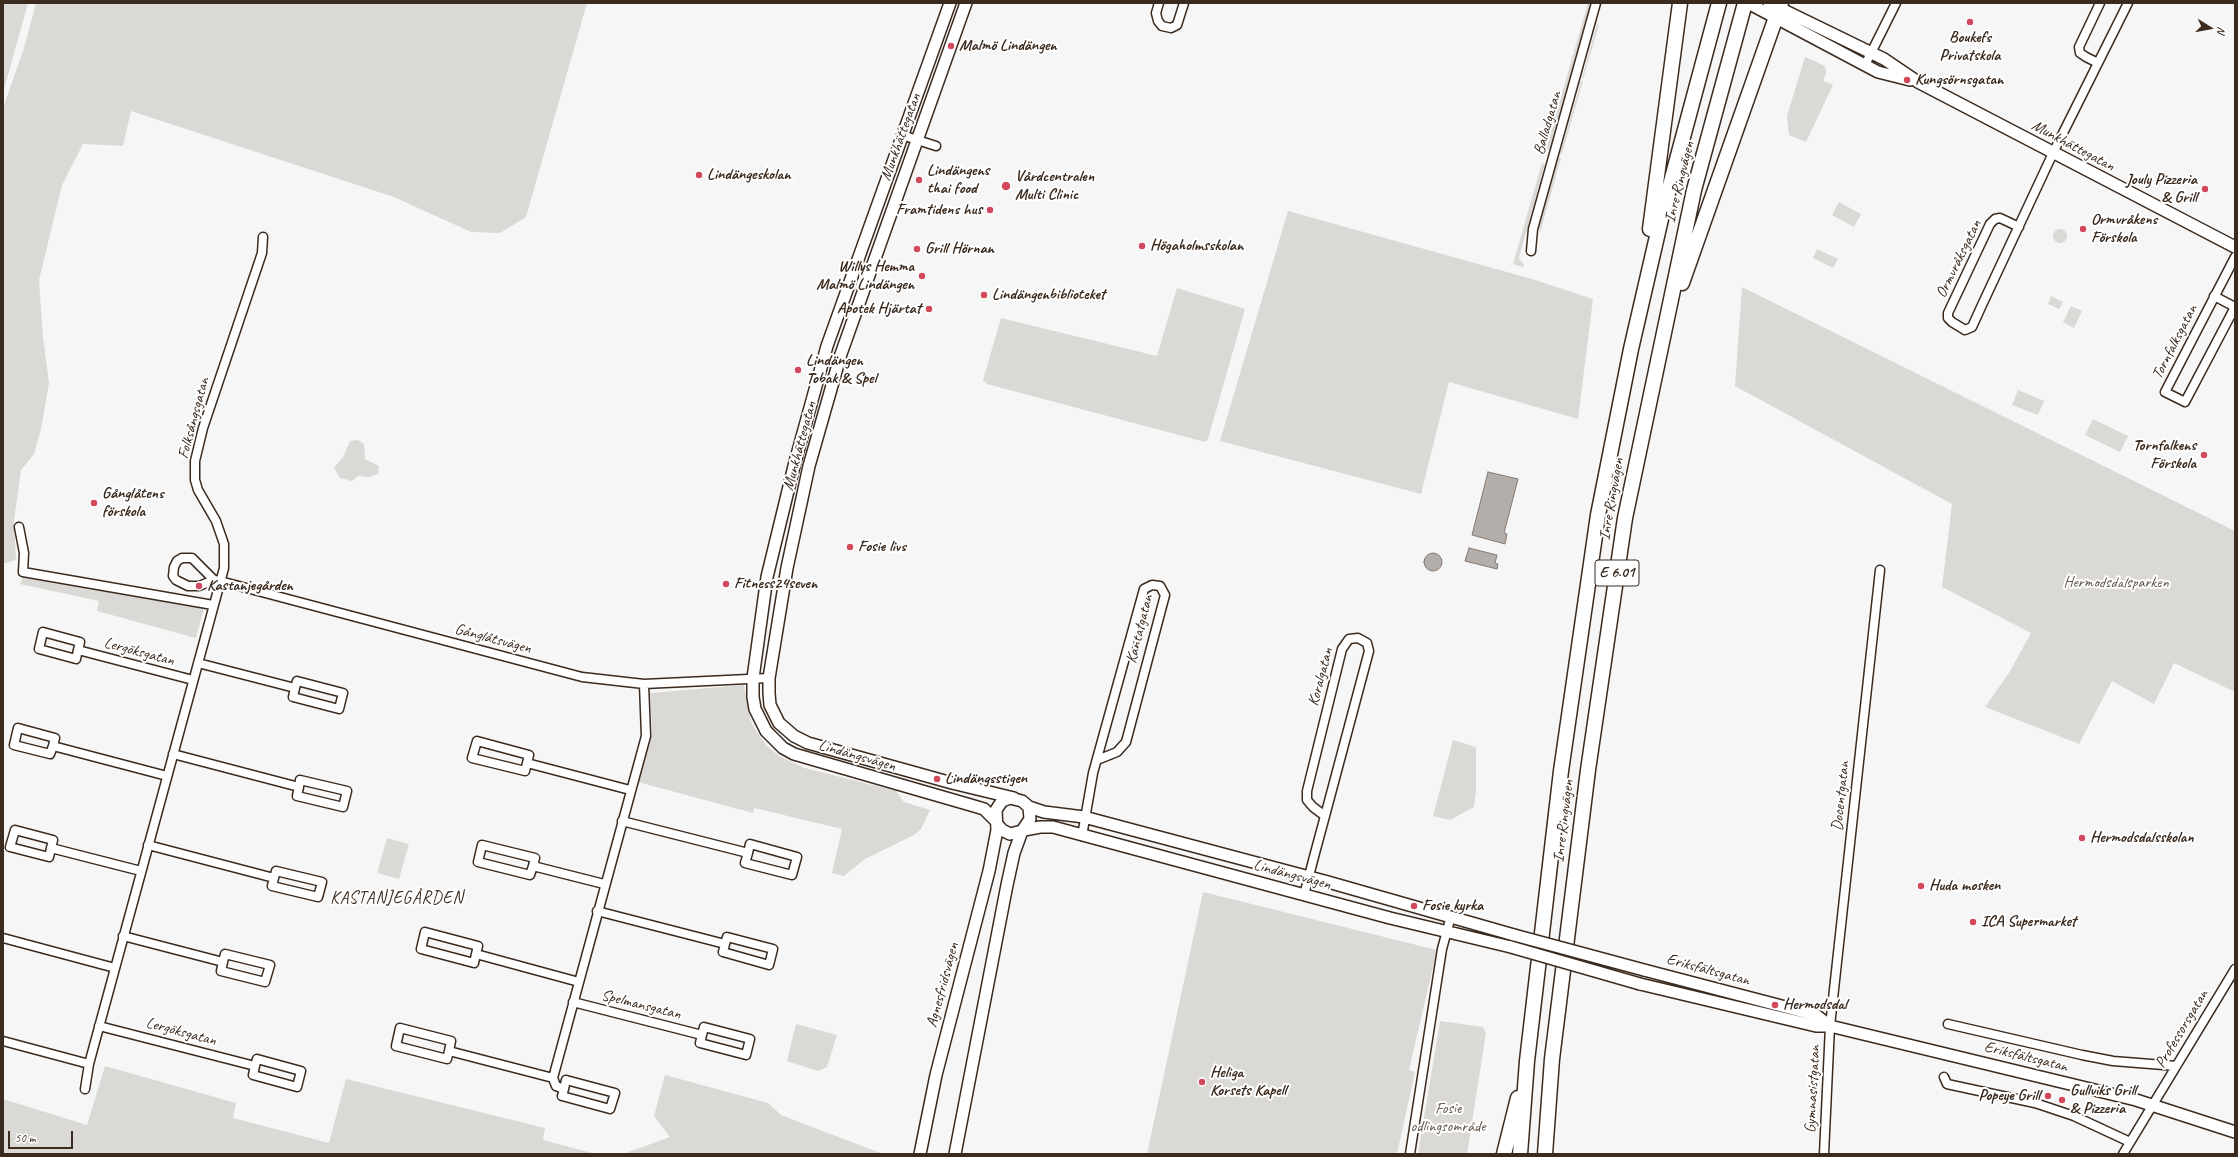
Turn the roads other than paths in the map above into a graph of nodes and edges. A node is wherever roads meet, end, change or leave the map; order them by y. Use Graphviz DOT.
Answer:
graph roads {
  1 [pos="950,3"];
  2 [pos="966,3"];
  3 [pos="1159,3"];
  4 [pos="1184,3"];
  5 [pos="1596,3"];
  6 [pos="1680,3"];
  7 [pos="1719,3"];
  8 [pos="1747,3"];
  9 [pos="1896,3"];
  10 [pos="2100,3"];
  11 [pos="2128,3"];
  12 [pos="1773,8"];
  13 [pos="1871,52"];
  14 [pos="2098,63"];
  15 [pos="1865,64"];
  16 [pos="1918,82"];
  17 [pos="902,136"];
  18 [pos="917,140"];
  19 [pos="936,146"];
  20 [pos="2054,154"];
  21 [pos="2019,227"];
  22 [pos="263,237"];
  23 [pos="2235,247"];
  24 [pos="1531,251"];
  25 [pos="2235,257"];
  26 [pos="2214,296"];
  27 [pos="2235,307"];
  28 [pos="1631,349"];
  29 [pos="1654,374"];
  30 [pos="19,527"];
  31 [pos="1880,570"];
  32 [pos="217,580"];
  33 [pos="213,605"];
  34 [pos="78,650"];
  35 [pos="198,663"];
  36 [pos="752,678"];
  37 [pos="769,678"];
  38 [pos="193,680"];
  39 [pos="644,684"];
  40 [pos="295,688"];
  41 [pos="53,746"];
  42 [pos="173,754"];
  43 [pos="1097,760"];
  44 [pos="527,763"];
  45 [pos="167,776"];
  46 [pos="299,787"];
  47 [pos="630,790"];
  48 [pos="1014,798"];
  49 [pos="1029,808"];
  50 [pos="1326,816"];
  51 [pos="1084,817"];
  52 [pos="622,821"];
  53 [pos="996,823"];
  54 [pos="1023,830"];
  55 [pos="1082,836"];
  56 [pos="148,845"];
  57 [pos="52,848"];
  58 [pos="748,853"];
  59 [pos="533,866"];
  60 [pos="141,871"];
  61 [pos="1309,877"];
  62 [pos="274,878"];
  63 [pos="604,884"];
  64 [pos="1304,895"];
  65 [pos="597,911"];
  66 [pos="1450,916"];
  67 [pos="1447,931"];
  68 [pos="124,936"];
  69 [pos="3,938"];
  70 [pos="725,944"];
  71 [pos="1553,945"];
  72 [pos="476,954"];
  73 [pos="1551,958"];
  74 [pos="223,962"];
  75 [pos="115,968"];
  76 [pos="2235,969"];
  77 [pos="579,982"];
  78 [pos="573,1002"];
  79 [pos="1948,1024"];
  80 [pos="99,1026"];
  81 [pos="1830,1026"];
  82 [pos="702,1035"];
  83 [pos="3,1040"];
  84 [pos="449,1051"];
  85 [pos="1552,1059"];
  86 [pos="1527,1061"];
  87 [pos="89,1064"];
  88 [pos="255,1066"];
  89 [pos="2176,1066"];
  90 [pos="1944,1077"];
  91 [pos="553,1078"];
  92 [pos="86,1089"];
  93 [pos="564,1089"];
  94 [pos="2154,1105"];
  95 [pos="2235,1132"];
  96 [pos="2130,1142"];
  97 [pos="920,1154"];
  98 [pos="955,1154"];
  99 [pos="1410,1154"];
  100 [pos="1504,1154"];
  101 [pos="1520,1154"];
  102 [pos="1545,1154"];
  103 [pos="1553,1154"];
  104 [pos="1824,1154"];
  105 [pos="2123,1154"];
  1 -- 17 [label="street, Munkhättegatan"];
  2 -- 18 [label="street, Munkhättegatan"];
  3 -- 4 [label="street"];
  5 -- 24 [label="street, Balladgatan"];
  6 -- 28 [label="highway"];
  7 -- 28 [label="highway, Inre Ringvägen / E 6.01"];
  8 -- 12 [label="street, Munkhättegatan"];
  8 -- 29 [label="highway, Inre Ringvägen / E 6.01"];
  9 -- 13 [label="street"];
  10 -- 14 [label="street"];
  11 -- 14 [label="street, Ormvråksgatan"];
  12 -- 13 [label="street, Munkhättegatan"];
  12 -- 15 [label="street, Munkhättegatan"];
  12 -- 29 [label="highway"];
  13 -- 15 [label="street"];
  13 -- 16 [label="street, Munkhättegatan"];
  14 -- 20 [label="street, Ormvråksgatan"];
  15 -- 16 [label="street, Munkhättegatan"];
  16 -- 20 [label="street, Munkhättegatan"];
  17 -- 18 [label="street"];
  17 -- 36 [label="street, Munkhättegatan"];
  18 -- 19 [label="street"];
  18 -- 37 [label="street, Munkhättegatan"];
  20 -- 21 [label="street, Ormvråksgatan"];
  20 -- 23 [label="street, Munkhättegatan"];
  21 -- 21 [label="street, Ormvråksgatan"];
  22 -- 32 [label="street, Folksångsgatan"];
  25 -- 26 [label="street, Tornfalksgatan"];
  26 -- 27 [label="street, Tornfalksgatan"];
  26 -- 27 [label="street, Tornfalksgatan"];
  28 -- 86 [label="highway, Inre Ringvägen / E 6.01"];
  29 -- 85 [label="highway, Inre Ringvägen / E 6.01"];
  30 -- 33 [label="street"];
  31 -- 81 [label="street, Docentgatan"];
  32 -- 32 [label="street"];
  32 -- 33 [label="street, Folksångsgatan"];
  32 -- 39 [label="street, Gånglåtsvägen"];
  33 -- 35 [label="street, Lergöksgatan"];
  34 -- 34 [label="street, Lergöksgatan"];
  34 -- 38 [label="street, Lergöksgatan"];
  35 -- 38 [label="street, Lergöksgatan"];
  35 -- 40 [label="street, Lergöksgatan"];
  36 -- 37 [label="street, Gånglåtsvägen"];
  36 -- 39 [label="street, Gånglåtsvägen"];
  36 -- 53 [label="street, Lindängsvägen"];
  37 -- 48 [label="street, Lindängsvägen"];
  38 -- 42 [label="street, Lergöksgatan"];
  39 -- 47 [label="street"];
  40 -- 40 [label="street"];
  41 -- 41 [label="street"];
  41 -- 45 [label="street"];
  42 -- 45 [label="street, Lergöksgatan"];
  42 -- 46 [label="street"];
  43 -- 43 [label="street, Kantatgatan"];
  43 -- 51 [label="street, Kantatgatan"];
  44 -- 44 [label="street"];
  44 -- 47 [label="street"];
  45 -- 56 [label="street, Lergöksgatan"];
  46 -- 46 [label="street"];
  47 -- 52 [label="street"];
  48 -- 49 [label="street, Lindängsvägen"];
  48 -- 53 [label="street"];
  49 -- 51 [label="street, Lindängsvägen"];
  49 -- 54 [label="street"];
  50 -- 50 [label="street, Koralgatan"];
  50 -- 61 [label="street, Koralgatan"];
  51 -- 55 [label="street, Kantatgatan"];
  51 -- 61 [label="street, Lindängsvägen"];
  52 -- 58 [label="street"];
  52 -- 63 [label="street"];
  53 -- 54 [label="street, Lindängsvägen"];
  53 -- 97 [label="street, Agnesfridsvägen"];
  54 -- 55 [label="street, Lindängsvägen"];
  54 -- 98 [label="street"];
  55 -- 64 [label="street, Lindängsvägen"];
  56 -- 60 [label="street, Lergöksgatan"];
  56 -- 62 [label="street"];
  57 -- 57 [label="street"];
  57 -- 60 [label="street"];
  58 -- 58 [label="street"];
  59 -- 59 [label="street"];
  59 -- 63 [label="street"];
  60 -- 68 [label="street, Lergöksgatan"];
  61 -- 64 [label="street, Koralgatan"];
  61 -- 66 [label="street, Lindängsvägen"];
  62 -- 62 [label="street"];
  63 -- 65 [label="street"];
  64 -- 67 [label="street, Lindängsvägen"];
  65 -- 70 [label="street"];
  65 -- 77 [label="street"];
  66 -- 67 [label="street"];
  66 -- 71 [label="street, Lindängsvägen, bridge"];
  67 -- 73 [label="street, Lindängsvägen, bridge"];
  67 -- 99 [label="street"];
  68 -- 74 [label="street"];
  68 -- 75 [label="street, Lergöksgatan"];
  69 -- 75 [label="street"];
  70 -- 70 [label="street"];
  71 -- 81 [label="street, Eriksfältsgatan, bridge"];
  72 -- 72 [label="street"];
  72 -- 77 [label="street"];
  73 -- 81 [label="street, Eriksfältsgatan, bridge"];
  74 -- 74 [label="street"];
  75 -- 80 [label="street, Lergöksgatan"];
  76 -- 89 [label="street, Professorsgatan"];
  77 -- 78 [label="street"];
  78 -- 82 [label="street, Spelmansgatan"];
  78 -- 91 [label="street"];
  79 -- 89 [label="street, Eriksfältsgatan"];
  80 -- 87 [label="street, Lergöksgatan"];
  80 -- 88 [label="street, Lergöksgatan"];
  81 -- 94 [label="street, Eriksfältsgatan"];
  81 -- 104 [label="street, Gymnasistgatan"];
  82 -- 82 [label="street"];
  83 -- 87 [label="street"];
  84 -- 84 [label="street"];
  84 -- 91 [label="street"];
  85 -- 102 [label="highway, Inre Ringvägen / E 6.01"];
  85 -- 103 [label="highway"];
  86 -- 100 [label="highway"];
  86 -- 101 [label="highway, Inre Ringvägen / E 6.01"];
  87 -- 92 [label="street, Lergöksgatan"];
  88 -- 88 [label="street, Lergöksgatan"];
  89 -- 94 [label="street, Professorsgatan"];
  90 -- 96 [label="street"];
  91 -- 93 [label="street"];
  93 -- 93 [label="street"];
  94 -- 95 [label="street, Eriksfältsgatan"];
  94 -- 96 [label="street, Professorsgatan"];
  96 -- 105 [label="street, Professorsgatan"];
}
